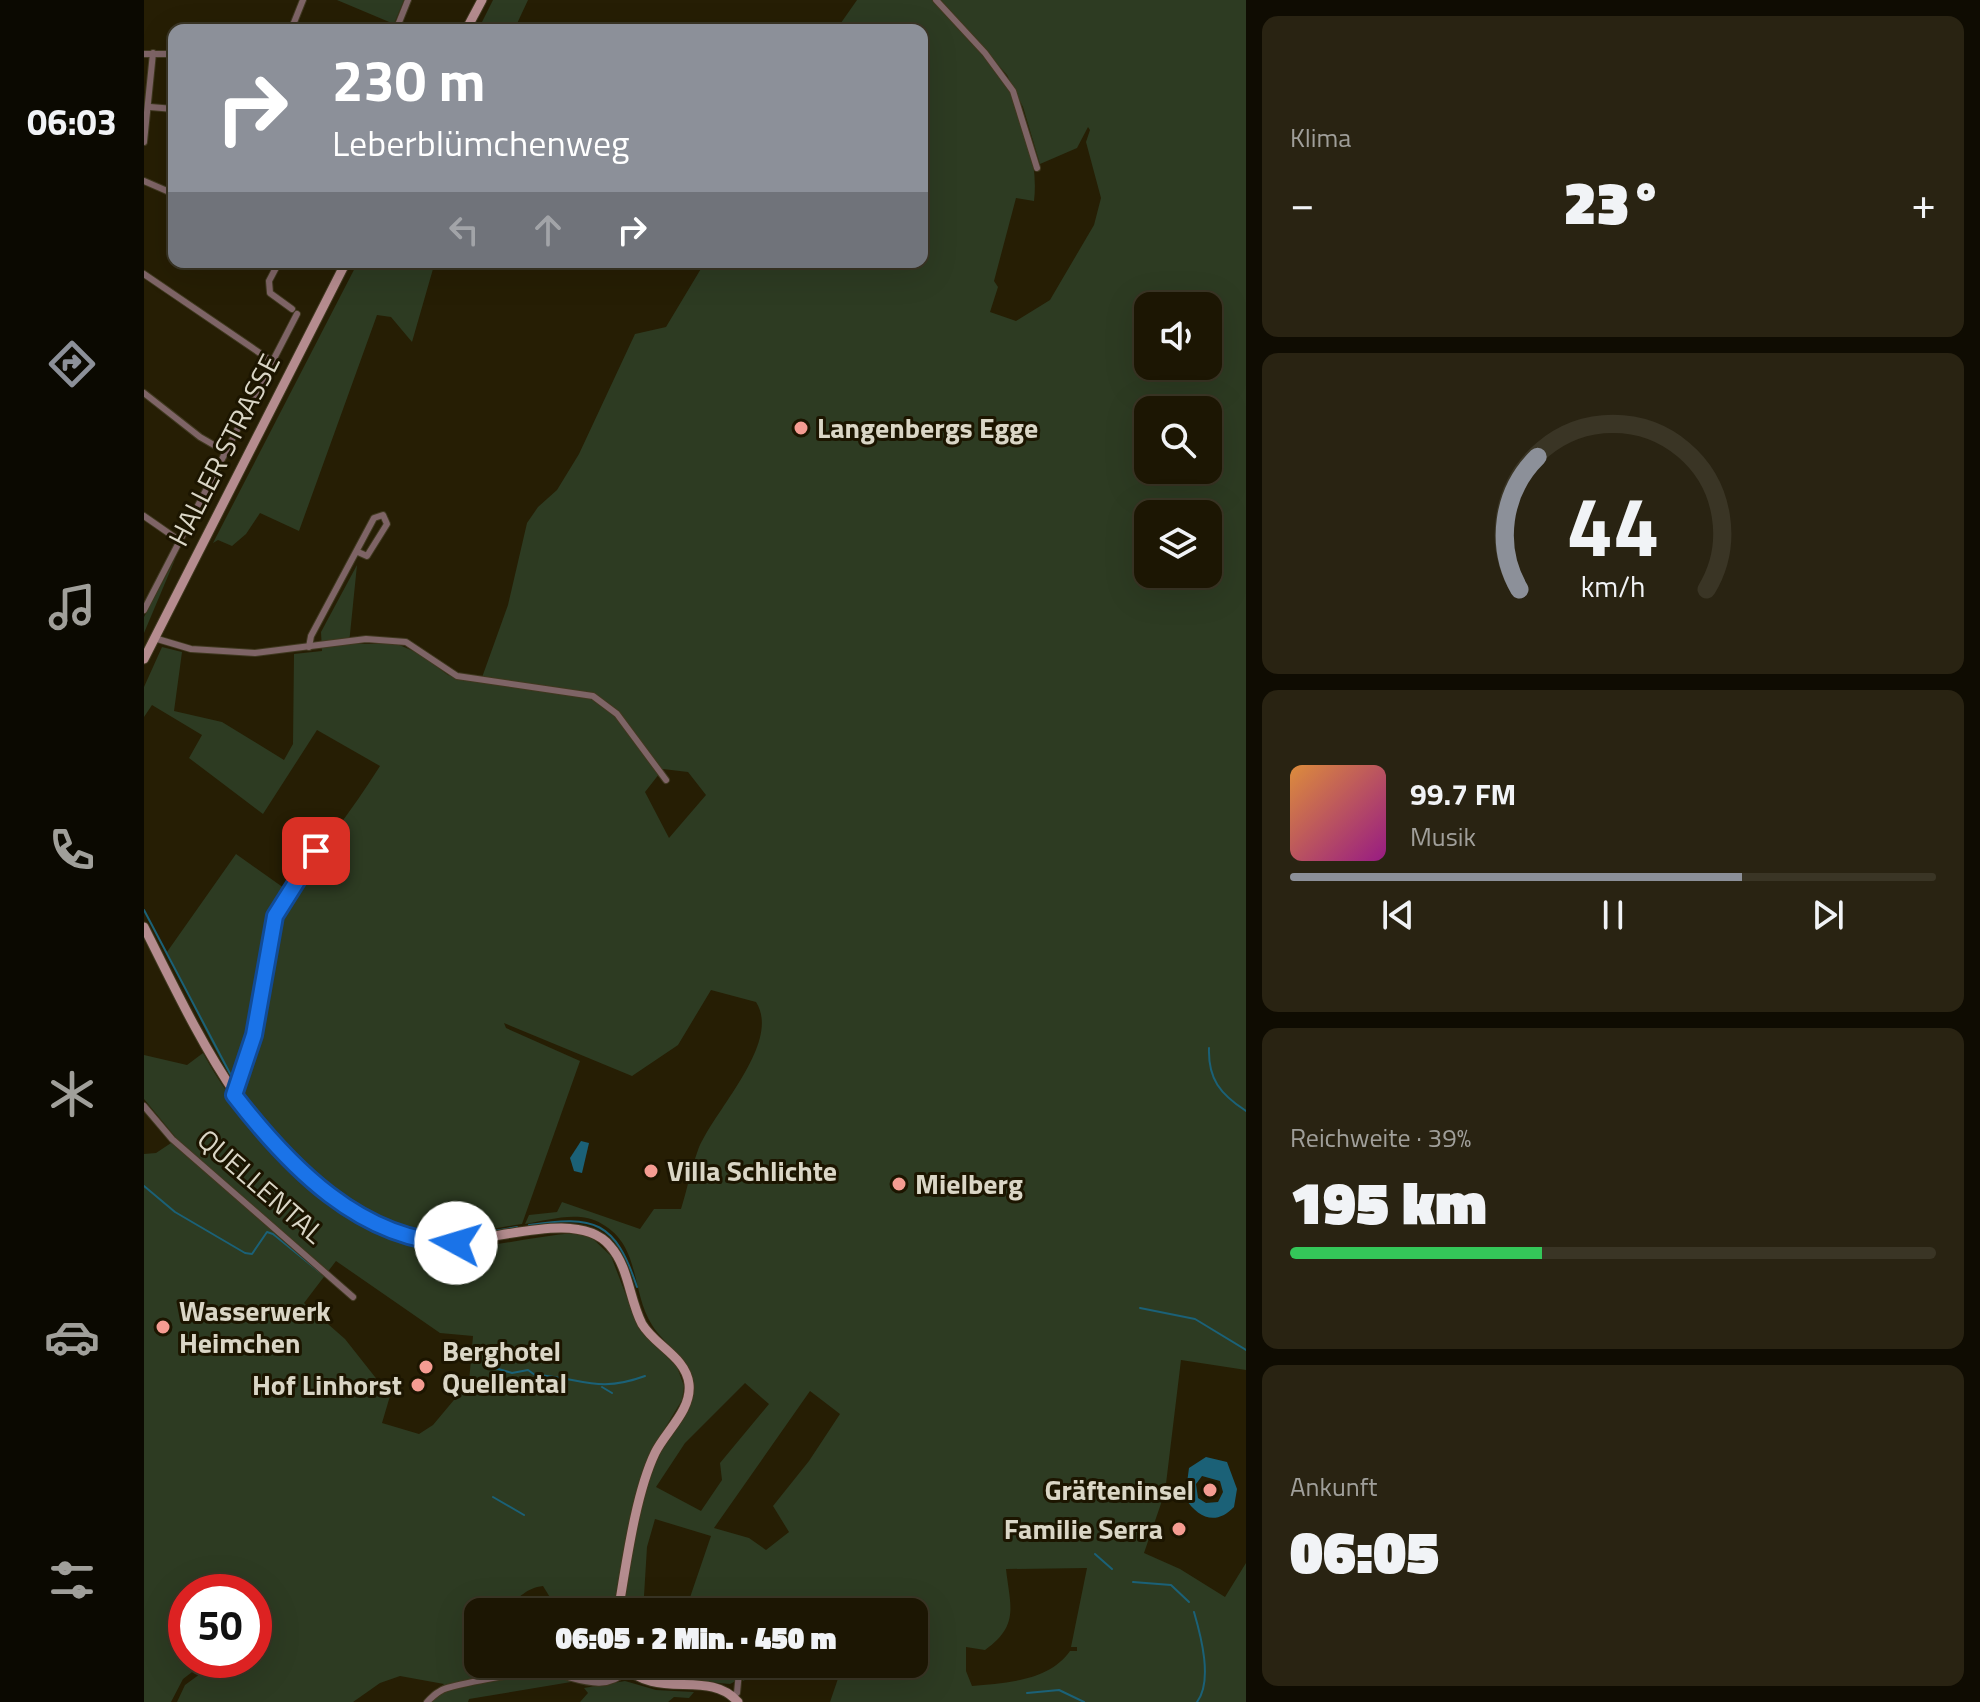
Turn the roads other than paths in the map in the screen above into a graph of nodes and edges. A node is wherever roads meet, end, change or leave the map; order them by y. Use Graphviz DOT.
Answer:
graph roads {
  1 [pos="303,0"];
  2 [pos="408,0"];
  3 [pos="482,0"];
  4 [pos="936,0"];
  5 [pos="293,24"];
  6 [pos="398,24"];
  7 [pos="469,24"];
  8 [pos="153,53"];
  9 [pos="144,54"];
  10 [pos="168,54"];
  11 [pos="150,107"];
  12 [pos="168,108"];
  13 [pos="144,142"];
  14 [pos="1037,168"];
  15 [pos="144,181"];
  16 [pos="168,191"];
  17 [pos="277,268"];
  18 [pos="343,268"];
  19 [pos="144,274"];
  20 [pos="273,362"];
  21 [pos="144,393"];
  22 [pos="226,452"];
  23 [pos="144,516"];
  24 [pos="180,541"];
  25 [pos="358,552"];
  26 [pos="144,610"];
  27 [pos="154,638"];
  28 [pos="309,647"];
  29 [pos="144,659"];
  30 [pos="666,780"];
  31 [pos="316,851"];
  32 [pos="144,927"];
  33 [pos="234,1095"];
  34 [pos="144,1106"];
  35 [pos="353,1297"];
  36 [pos="621,1598"];
  37 [pos="494,1678"];
  38 [pos="571,1678"];
  39 [pos="614,1678"];
  40 [pos="638,1678"];
  41 [pos="738,1678"];
  42 [pos="735,1699"];
  43 [pos="427,1702"];
  1 -- 5 [label="street"];
  2 -- 6 [label="street"];
  3 -- 7 [label="main road"];
  4 -- 14 [label="street"];
  8 -- 9 [label="street"];
  8 -- 10 [label="street"];
  8 -- 11 [label="street"];
  11 -- 12 [label="street"];
  11 -- 13 [label="street"];
  15 -- 16 [label="street"];
  17 -- 20 [label="street"];
  18 -- 27 [label="main road, HALLER STRASSE"];
  19 -- 20 [label="street"];
  20 -- 22 [label="street"];
  21 -- 22 [label="street"];
  22 -- 24 [label="street"];
  23 -- 24 [label="street"];
  24 -- 26 [label="street"];
  25 -- 25 [label="street"];
  25 -- 28 [label="street"];
  27 -- 28 [label="street"];
  27 -- 29 [label="main road, HALLER STRASSE"];
  28 -- 30 [label="street"];
  31 -- 33 [label="street"];
  32 -- 33 [label="main road"];
  33 -- 36 [label="main road"];
  34 -- 35 [label="street, QUELLENTAL"];
  37 -- 43 [label="street"];
  38 -- 39 [label="street"];
  40 -- 42 [label="main road"];
  41 -- 42 [label="street"];
}
